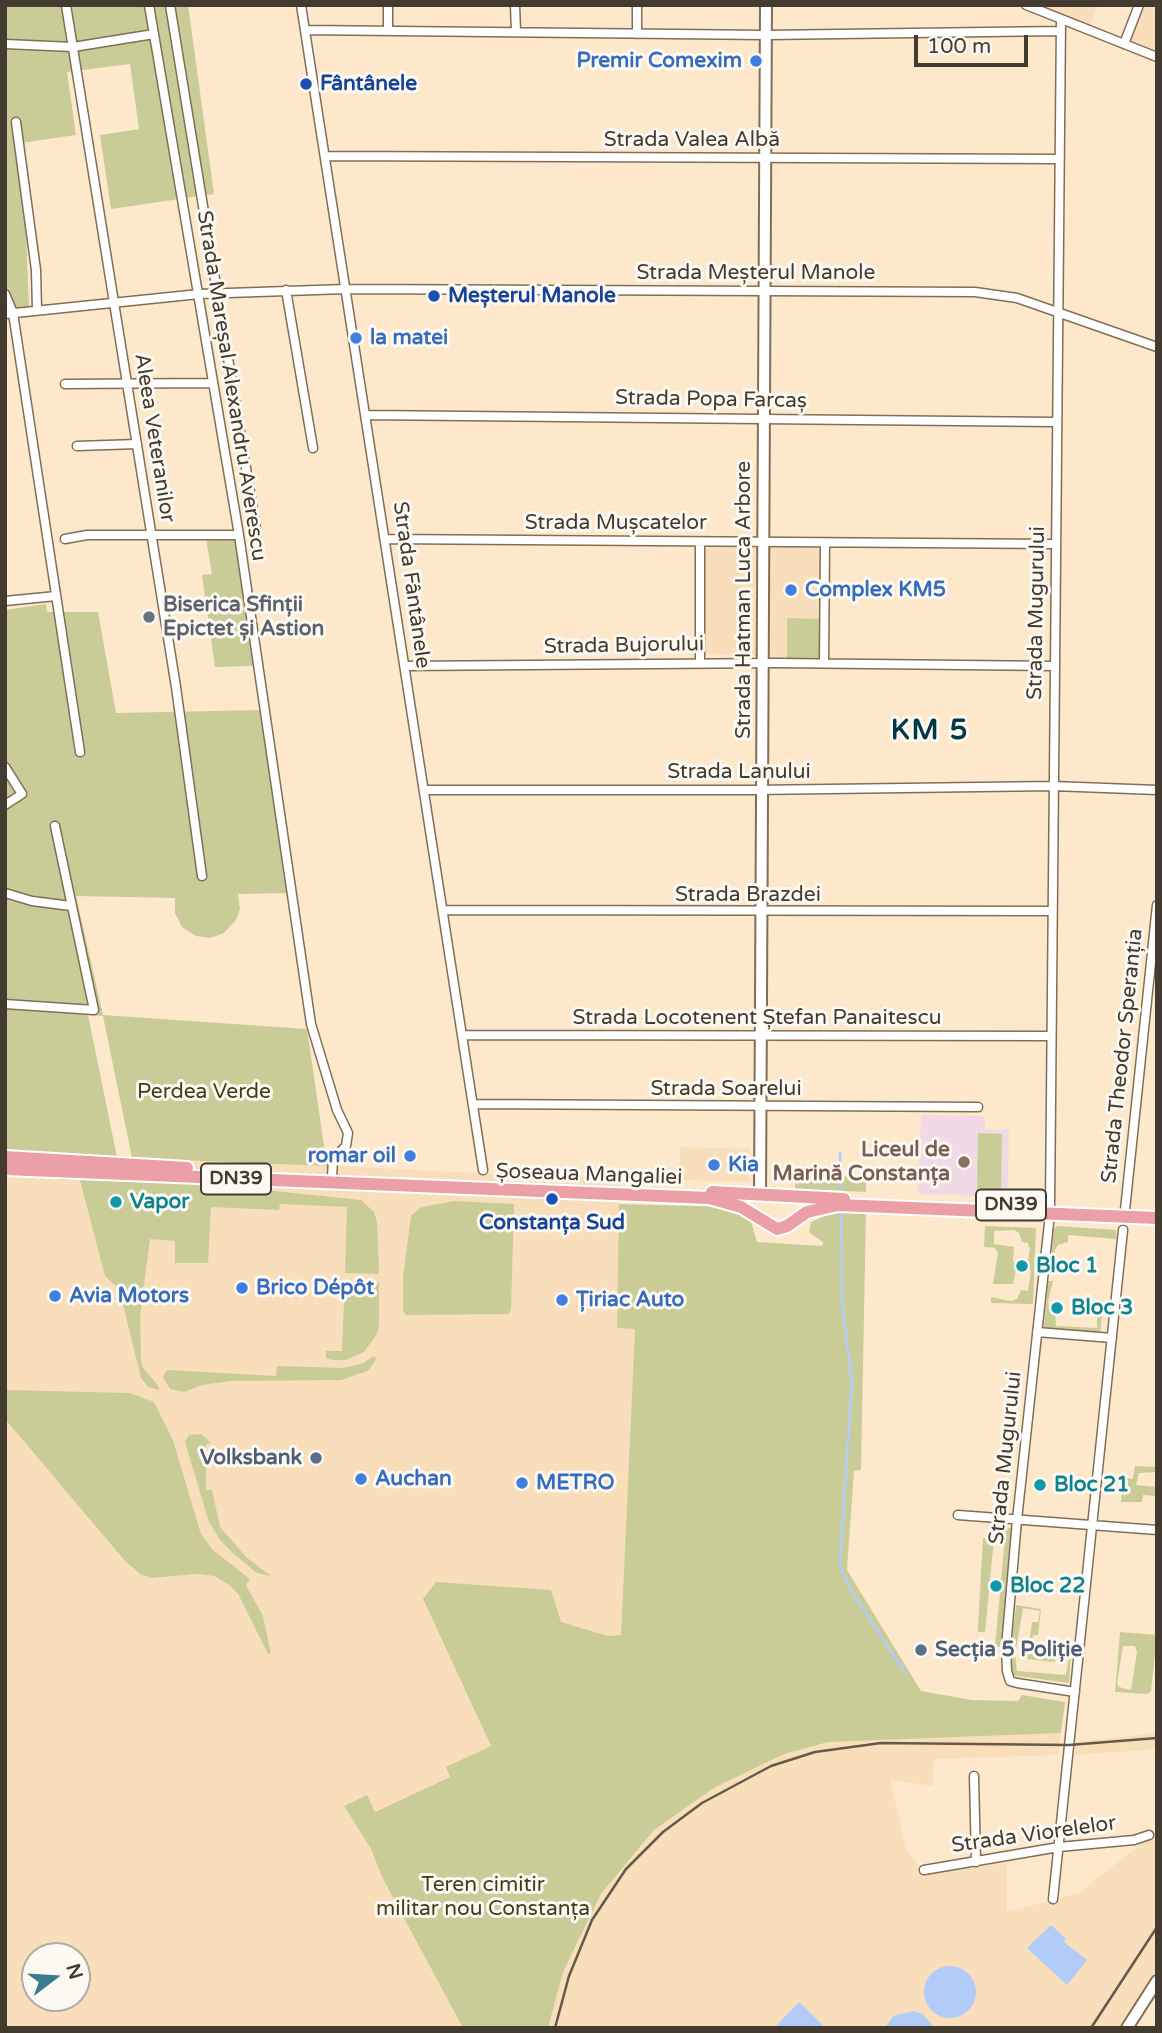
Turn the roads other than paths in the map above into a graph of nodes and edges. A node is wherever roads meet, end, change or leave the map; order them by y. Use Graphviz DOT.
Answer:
graph roads {
  1 [pos="66,5"];
  2 [pos="149,5"];
  3 [pos="170,5"];
  4 [pos="302,5"];
  5 [pos="388,5"];
  6 [pos="516,5"];
  7 [pos="637,5"];
  8 [pos="766,5"];
  9 [pos="1026,5"];
  10 [pos="1139,5"];
  11 [pos="1061,20"];
  12 [pos="305,30"];
  13 [pos="388,31"];
  14 [pos="1060,31"];
  15 [pos="516,32"];
  16 [pos="154,34"];
  17 [pos="637,34"];
  18 [pos="766,35"];
  19 [pos="5,44"];
  20 [pos="1124,44"];
  21 [pos="73,47"];
  22 [pos="1157,57"];
  23 [pos="16,122"];
  24 [pos="326,156"];
  25 [pos="765,157"];
  26 [pos="1058,159"];
  27 [pos="346,289"];
  28 [pos="286,290"];
  29 [pos="764,290"];
  30 [pos="219,293"];
  31 [pos="5,294"];
  32 [pos="198,294"];
  33 [pos="114,302"];
  34 [pos="37,310"];
  35 [pos="1056,312"];
  36 [pos="9,313"];
  37 [pos="1157,347"];
  38 [pos="127,383"];
  39 [pos="213,383"];
  40 [pos="65,384"];
  41 [pos="366,415"];
  42 [pos="764,418"];
  43 [pos="1056,422"];
  44 [pos="137,444"];
  45 [pos="77,446"];
  46 [pos="313,448"];
  47 [pos="151,534"];
  48 [pos="239,535"];
  49 [pos="257,535"];
  50 [pos="65,539"];
  51 [pos="387,539"];
  52 [pos="700,542"];
  53 [pos="763,542"];
  54 [pos="825,543"];
  55 [pos="1055,544"];
  56 [pos="56,596"];
  57 [pos="5,601"];
  58 [pos="699,663"];
  59 [pos="762,663"];
  60 [pos="824,663"];
  61 [pos="405,666"];
  62 [pos="1054,666"];
  63 [pos="80,752"];
  64 [pos="5,767"];
  65 [pos="1053,786"];
  66 [pos="425,790"];
  67 [pos="762,790"];
  68 [pos="1157,790"];
  69 [pos="5,805"];
  70 [pos="55,826"];
  71 [pos="202,876"];
  72 [pos="5,893"];
  73 [pos="1157,905"];
  74 [pos="71,906"];
  75 [pos="444,910"];
  76 [pos="1052,911"];
  77 [pos="762,913"];
  78 [pos="5,1004"];
  79 [pos="462,1035"];
  80 [pos="760,1036"];
  81 [pos="1051,1036"];
  82 [pos="473,1104"];
  83 [pos="760,1107"];
  84 [pos="978,1107"];
  85 [pos="5,1157"];
  86 [pos="5,1169"];
  87 [pos="483,1170"];
  88 [pos="332,1177"];
  89 [pos="760,1195"];
  90 [pos="785,1196"];
  91 [pos="1050,1210"];
  92 [pos="1125,1210"];
  93 [pos="1157,1212"];
  94 [pos="1157,1218"];
  95 [pos="764,1221"];
  96 [pos="787,1226"];
  97 [pos="1123,1230"];
  98 [pos="1037,1332"];
  99 [pos="1112,1338"];
  100 [pos="958,1515"];
  101 [pos="1017,1520"];
  102 [pos="1092,1525"];
  103 [pos="1157,1530"];
  104 [pos="1075,1692"];
  105 [pos="974,1776"];
  106 [pos="1149,1835"];
  107 [pos="1059,1847"];
  108 [pos="976,1862"];
  109 [pos="924,1870"];
  110 [pos="1054,1899"];
  111 [pos="1157,1981"];
  112 [pos="1127,2028"];
  1 -- 21 [label="street, Aleea Veteranilor"];
  2 -- 16 [label="street, Strada Mareșal Alexandru Averescu"];
  3 -- 30 [label="street, Strada Mareșal Alexandru Averescu"];
  4 -- 12 [label="street, Strada Fântânele"];
  5 -- 13 [label="street"];
  6 -- 15 [label="street"];
  7 -- 17 [label="street"];
  8 -- 18 [label="street, Strada Hatman Luca Arbore"];
  9 -- 11 [label="street"];
  10 -- 20 [label="street"];
  11 -- 14 [label="street, Strada Mugurului"];
  11 -- 20 [label="street"];
  12 -- 13 [label="street"];
  12 -- 24 [label="street, Strada Fântânele"];
  13 -- 15 [label="street"];
  14 -- 18 [label="street"];
  14 -- 26 [label="street, Strada Mugurului"];
  15 -- 17 [label="street"];
  16 -- 21 [label="street"];
  16 -- 32 [label="street, Strada Mareșal Alexandru Averescu"];
  17 -- 18 [label="street"];
  18 -- 25 [label="street, Strada Hatman Luca Arbore"];
  19 -- 21 [label="street"];
  20 -- 22 [label="street"];
  21 -- 33 [label="street, Aleea Veteranilor"];
  23 -- 34 [label="street"];
  24 -- 25 [label="street, Strada Valea Albă"];
  24 -- 27 [label="street, Strada Fântânele"];
  25 -- 26 [label="street, Strada Valea Albă"];
  25 -- 29 [label="street, Strada Hatman Luca Arbore"];
  26 -- 35 [label="street, Strada Mugurului"];
  27 -- 28 [label="street, Strada Meșterul Manole"];
  27 -- 29 [label="street, Strada Meșterul Manole"];
  27 -- 41 [label="street, Strada Fântânele"];
  28 -- 30 [label="street, Strada Meșterul Manole"];
  28 -- 46 [label="street"];
  29 -- 35 [label="street, Strada Meșterul Manole"];
  29 -- 42 [label="street, Strada Hatman Luca Arbore"];
  30 -- 32 [label="street, Strada Meșterul Manole"];
  30 -- 49 [label="street, Strada Mareșal Alexandru Averescu"];
  31 -- 36 [label="street"];
  32 -- 33 [label="street, Strada Meșterul Manole"];
  32 -- 39 [label="street, Strada Mareșal Alexandru Averescu"];
  33 -- 34 [label="street, Strada Meșterul Manole"];
  33 -- 38 [label="street, Aleea Veteranilor"];
  34 -- 36 [label="street, Strada Meșterul Manole"];
  35 -- 37 [label="street, Strada Meșterul Manole"];
  35 -- 43 [label="street, Strada Mugurului"];
  36 -- 56 [label="street"];
  38 -- 39 [label="street"];
  38 -- 40 [label="street"];
  38 -- 44 [label="street, Aleea Veteranilor"];
  39 -- 48 [label="street, Strada Mareșal Alexandru Averescu"];
  41 -- 42 [label="street, Strada Popa Farcaș"];
  41 -- 51 [label="street, Strada Fântânele"];
  42 -- 43 [label="street, Strada Popa Farcaș"];
  42 -- 53 [label="street, Strada Hatman Luca Arbore"];
  43 -- 55 [label="street, Strada Mugurului"];
  44 -- 45 [label="street"];
  44 -- 47 [label="street, Aleea Veteranilor"];
  47 -- 48 [label="street"];
  47 -- 50 [label="street"];
  47 -- 71 [label="street, Aleea Veteranilor"];
  48 -- 88 [label="street, Strada Mareșal Alexandru Averescu"];
  51 -- 52 [label="street, Strada Mușcatelor"];
  51 -- 61 [label="street, Strada Fântânele"];
  52 -- 53 [label="street, Strada Mușcatelor"];
  52 -- 58 [label="street"];
  53 -- 54 [label="street, Strada Mușcatelor"];
  53 -- 59 [label="street, Strada Hatman Luca Arbore"];
  54 -- 55 [label="street, Strada Mușcatelor"];
  54 -- 60 [label="street"];
  55 -- 62 [label="street, Strada Mugurului"];
  56 -- 57 [label="street"];
  56 -- 63 [label="street"];
  58 -- 59 [label="street, Strada Bujorului"];
  58 -- 61 [label="street, Strada Bujorului"];
  59 -- 60 [label="street, Strada Bujorului"];
  59 -- 67 [label="street, Strada Hatman Luca Arbore"];
  60 -- 62 [label="street, Strada Bujorului"];
  61 -- 66 [label="street, Strada Fântânele"];
  62 -- 65 [label="street, Strada Mugurului"];
  64 -- 69 [label="street"];
  65 -- 67 [label="street, Strada Lanului"];
  65 -- 68 [label="street, Strada Lanului"];
  65 -- 76 [label="street, Strada Mugurului"];
  66 -- 67 [label="street, Strada Lanului"];
  66 -- 75 [label="street, Strada Fântânele"];
  67 -- 77 [label="street, Strada Hatman Luca Arbore"];
  70 -- 74 [label="street"];
  72 -- 74 [label="street"];
  73 -- 92 [label="street, Strada Theodor Speranția"];
  74 -- 78 [label="street"];
  75 -- 77 [label="street, Strada Brazdei"];
  75 -- 79 [label="street, Strada Fântânele"];
  76 -- 77 [label="street, Strada Brazdei"];
  76 -- 81 [label="street, Strada Mugurului"];
  77 -- 80 [label="street, Strada Hatman Luca Arbore"];
  79 -- 80 [label="street, Strada Locotenent Ștefan Panaitescu"];
  79 -- 82 [label="street, Strada Fântânele"];
  80 -- 81 [label="street, Strada Locotenent Ștefan Panaitescu"];
  80 -- 83 [label="street, Strada Hatman Luca Arbore"];
  81 -- 91 [label="street, Strada Mugurului"];
  82 -- 83 [label="street, Strada Soarelui"];
  82 -- 87 [label="street, Strada Fântânele"];
  83 -- 84 [label="street, Strada Soarelui"];
  83 -- 89 [label="street, Strada Hatman Luca Arbore"];
  85 -- 88 [label="main road, Șoseaua Mangaliei / DN39"];
  86 -- 95 [label="main road, Șoseaua Mangaliei / DN39"];
  88 -- 89 [label="main road, Șoseaua Mangaliei / DN39"];
  89 -- 90 [label="main road, Șoseaua Mangaliei / DN39"];
  89 -- 95 [label="main road"];
  90 -- 91 [label="main road, Șoseaua Mangaliei / DN39"];
  90 -- 96 [label="main road"];
  91 -- 92 [label="main road, Șoseaua Mangaliei / DN39"];
  91 -- 94 [label="main road, Șoseaua Mangaliei / DN39"];
  91 -- 96 [label="main road, Șoseaua Mangaliei / DN39"];
  91 -- 98 [label="street, Strada Mugurului"];
  92 -- 93 [label="main road, Șoseaua Mangaliei / DN39"];
  95 -- 96 [label="main road, Șoseaua Mangaliei / DN39"];
  97 -- 99 [label="street"];
  98 -- 99 [label="street"];
  98 -- 101 [label="street, Strada Mugurului"];
  99 -- 102 [label="street"];
  100 -- 101 [label="street"];
  101 -- 102 [label="street"];
  101 -- 104 [label="street, Strada Mugurului"];
  102 -- 103 [label="street"];
  102 -- 104 [label="street"];
  104 -- 107 [label="street"];
  105 -- 108 [label="street"];
  106 -- 107 [label="street, Strada Viorelelor"];
  107 -- 108 [label="street, Strada Viorelelor"];
  107 -- 110 [label="street"];
  108 -- 109 [label="street, Strada Viorelelor"];
  111 -- 112 [label="street"];
}
